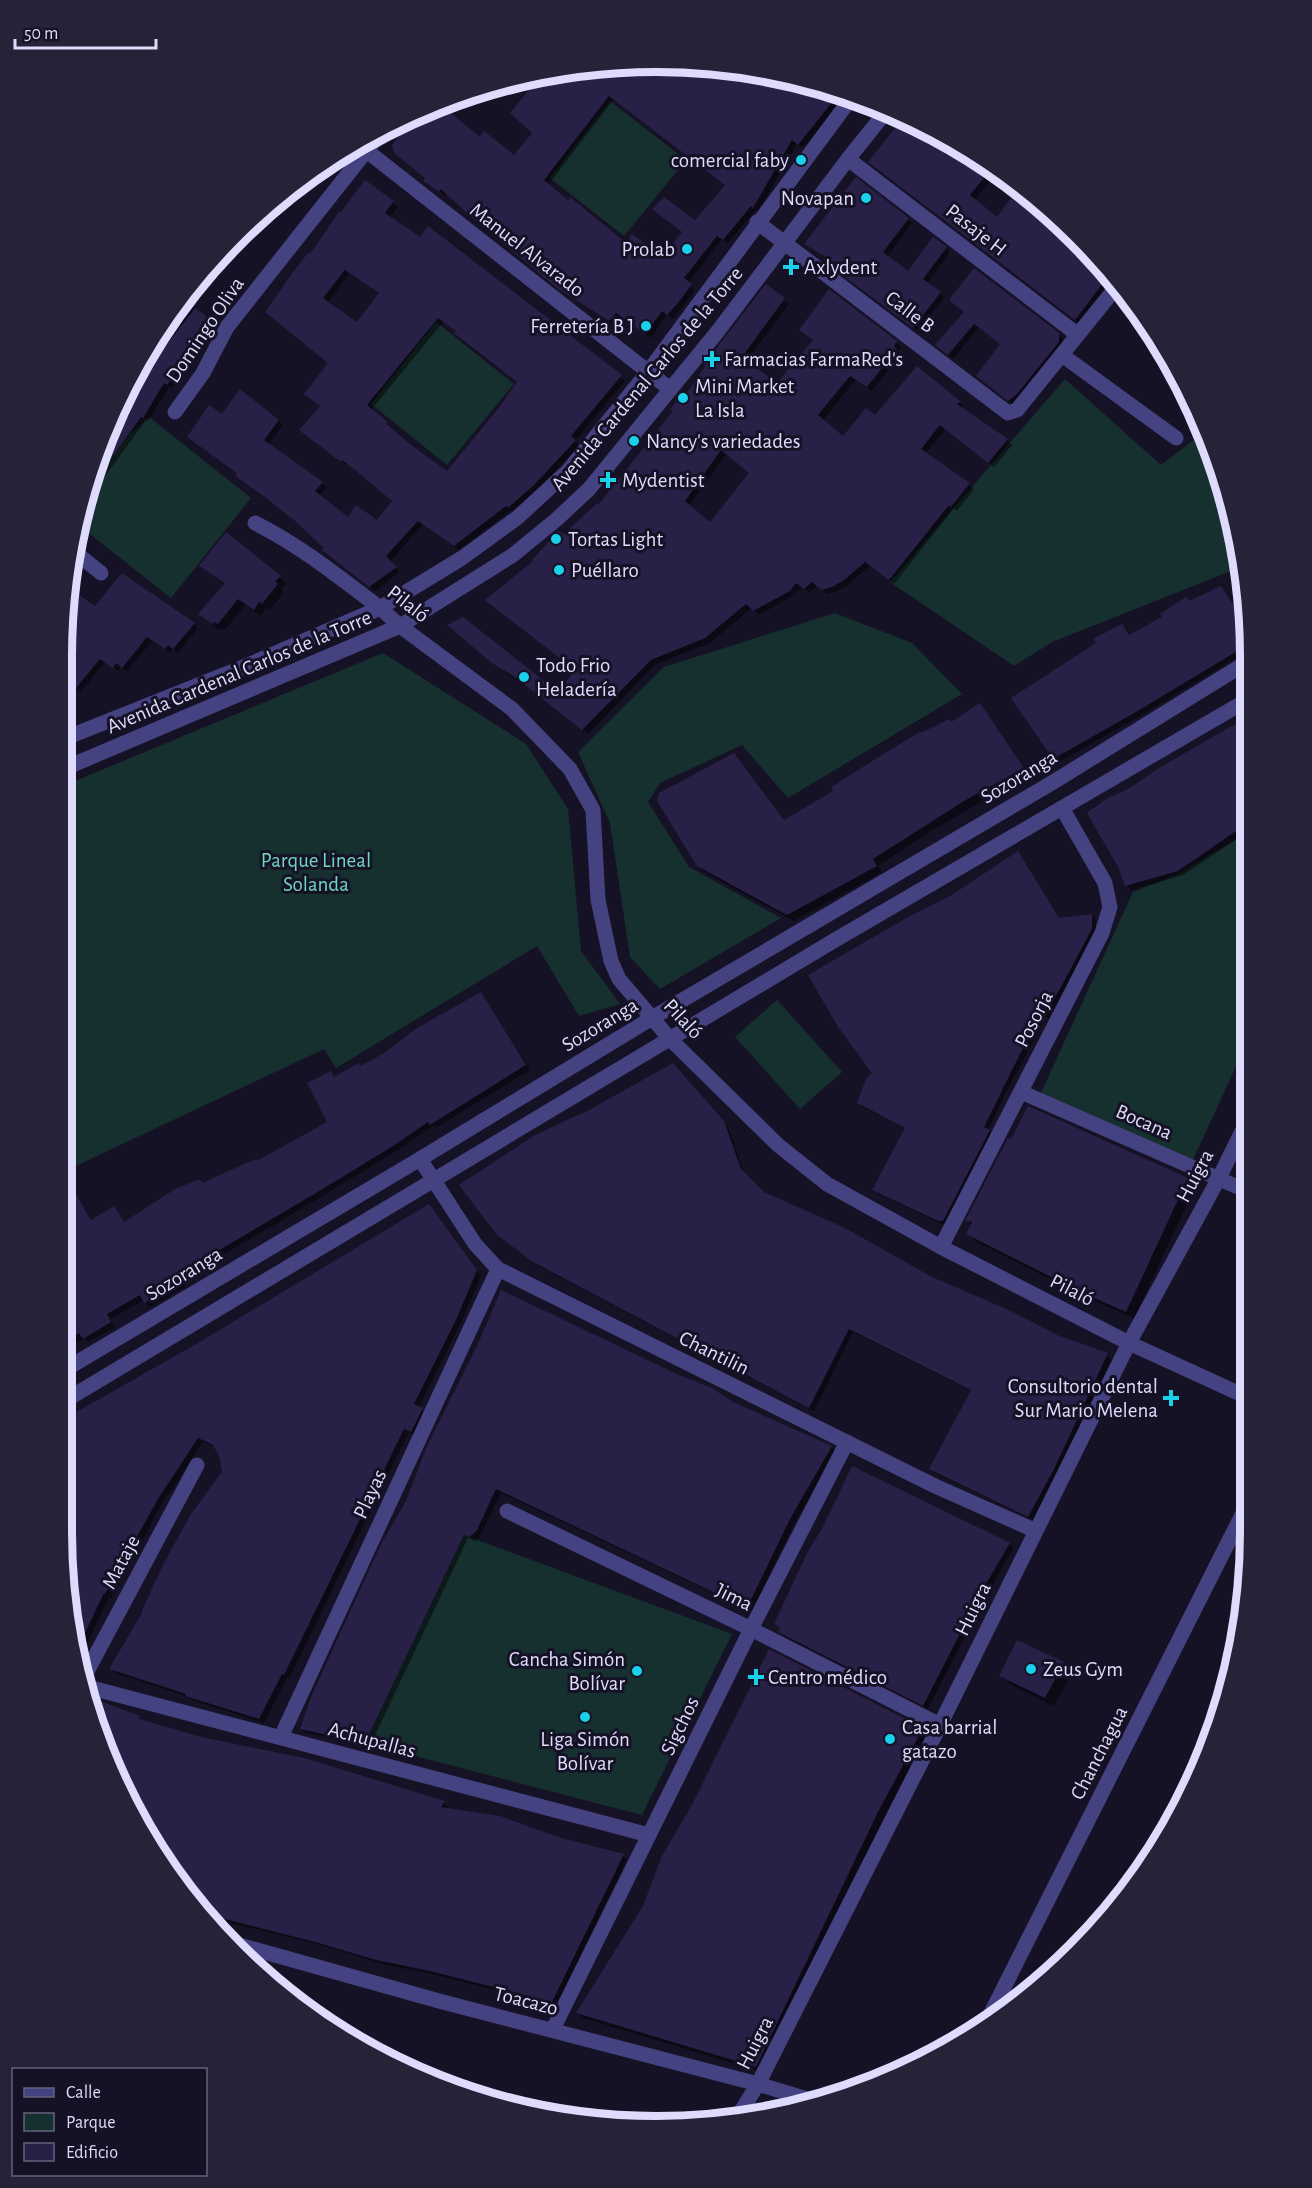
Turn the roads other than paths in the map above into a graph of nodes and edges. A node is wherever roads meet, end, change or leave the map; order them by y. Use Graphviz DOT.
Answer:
graph roads {
  1 [pos="847,104"];
  2 [pos="881,117"];
  3 [pos="364,150"];
  4 [pos="357,154"];
  5 [pos="848,159"];
  6 [pos="757,222"];
  7 [pos="785,243"];
  8 [pos="1112,292"];
  9 [pos="1078,335"];
  10 [pos="1062,355"];
  11 [pos="648,372"];
  12 [pos="670,389"];
  13 [pos="175,412"];
  14 [pos="1176,438"];
  15 [pos="255,523"];
  16 [pos="81,557"];
  17 [pos="101,573"];
  18 [pos="380,608"];
  19 [pos="400,626"];
  20 [pos="1240,667"];
  21 [pos="1240,704"];
  22 [pos="72,735"];
  23 [pos="72,765"];
  24 [pos="1062,808"];
  25 [pos="823,917"];
  26 [pos="835,940"];
  27 [pos="652,1018"];
  28 [pos="670,1039"];
  29 [pos="1021,1092"];
  30 [pos="1240,1135"];
  31 [pos="420,1159"];
  32 [pos="1219,1178"];
  33 [pos="434,1179"];
  34 [pos="1240,1188"];
  35 [pos="941,1247"];
  36 [pos="498,1269"];
  37 [pos="1129,1342"];
  38 [pos="72,1365"];
  39 [pos="1240,1394"];
  40 [pos="72,1396"];
  41 [pos="847,1442"];
  42 [pos="197,1465"];
  43 [pos="507,1511"];
  44 [pos="1240,1519"];
  45 [pos="1035,1530"];
  46 [pos="751,1629"];
  47 [pos="89,1669"];
  48 [pos="94,1688"];
  49 [pos="940,1725"];
  50 [pos="281,1737"];
  51 [pos="649,1835"];
  52 [pos="245,1946"];
  53 [pos="994,2008"];
  54 [pos="553,2029"];
  55 [pos="758,2084"];
  56 [pos="802,2097"];
  57 [pos="742,2109"];
  1 -- 6 [label="street, Avenida Cardenal Carlos de la Torre"];
  2 -- 5 [label="street, Avenida Cardenal Carlos de la Torre"];
  3 -- 11 [label="street, Manuel Alvarado"];
  4 -- 13 [label="street, Domingo Oliva"];
  5 -- 7 [label="street, Avenida Cardenal Carlos de la Torre"];
  5 -- 9 [label="street, Pasaje H"];
  6 -- 7 [label="street, Calle B"];
  6 -- 11 [label="street, Avenida Cardenal Carlos de la Torre"];
  7 -- 10 [label="street, Calle B"];
  7 -- 12 [label="street, Avenida Cardenal Carlos de la Torre"];
  8 -- 9 [label="street"];
  9 -- 10 [label="street"];
  10 -- 14 [label="street"];
  11 -- 12 [label="street, Manuel Alvarado"];
  11 -- 18 [label="street, Avenida Cardenal Carlos de la Torre"];
  12 -- 19 [label="street, Avenida Cardenal Carlos de la Torre"];
  15 -- 18 [label="street, Pilaló"];
  16 -- 17 [label="street"];
  18 -- 19 [label="street, Pilaló"];
  18 -- 22 [label="street, Avenida Cardenal Carlos de la Torre"];
  19 -- 23 [label="street, Avenida Cardenal Carlos de la Torre"];
  19 -- 27 [label="street, Pilaló"];
  20 -- 25 [label="street, Sozoranga"];
  21 -- 24 [label="street"];
  24 -- 26 [label="street"];
  24 -- 29 [label="street, Posorja"];
  25 -- 26 [label="street"];
  25 -- 27 [label="street, Sozoranga"];
  26 -- 28 [label="street"];
  27 -- 28 [label="street, Pilaló"];
  27 -- 31 [label="street, Sozoranga"];
  28 -- 33 [label="street"];
  28 -- 35 [label="street, Pilaló"];
  29 -- 32 [label="street, Bocana"];
  29 -- 35 [label="street, Posorja"];
  30 -- 32 [label="street, Huigra"];
  31 -- 33 [label="street, Chantilin"];
  31 -- 38 [label="street, Sozoranga"];
  32 -- 34 [label="street, Bocana"];
  32 -- 37 [label="street, Huigra"];
  33 -- 36 [label="street, Chantilin"];
  33 -- 40 [label="street"];
  35 -- 37 [label="street, Pilaló"];
  36 -- 41 [label="street, Chantilin"];
  36 -- 50 [label="street, Playas"];
  37 -- 39 [label="street, Pilaló"];
  37 -- 45 [label="street, Huigra"];
  41 -- 45 [label="street, Chantilin"];
  41 -- 46 [label="street, Sigchos"];
  42 -- 47 [label="street, Mataje"];
  43 -- 46 [label="street, Jima"];
  44 -- 53 [label="street, Chanchagua"];
  45 -- 49 [label="street, Huigra"];
  46 -- 49 [label="street, Jima"];
  46 -- 51 [label="street, Sigchos"];
  48 -- 50 [label="street, Achupallas"];
  49 -- 55 [label="street, Huigra"];
  50 -- 51 [label="street, Achupallas"];
  51 -- 54 [label="street, Sigchos"];
  52 -- 54 [label="street, Toacazo"];
  54 -- 55 [label="street, Toacazo"];
  55 -- 56 [label="street, Toacazo"];
  55 -- 57 [label="street, Huigra"];
}
